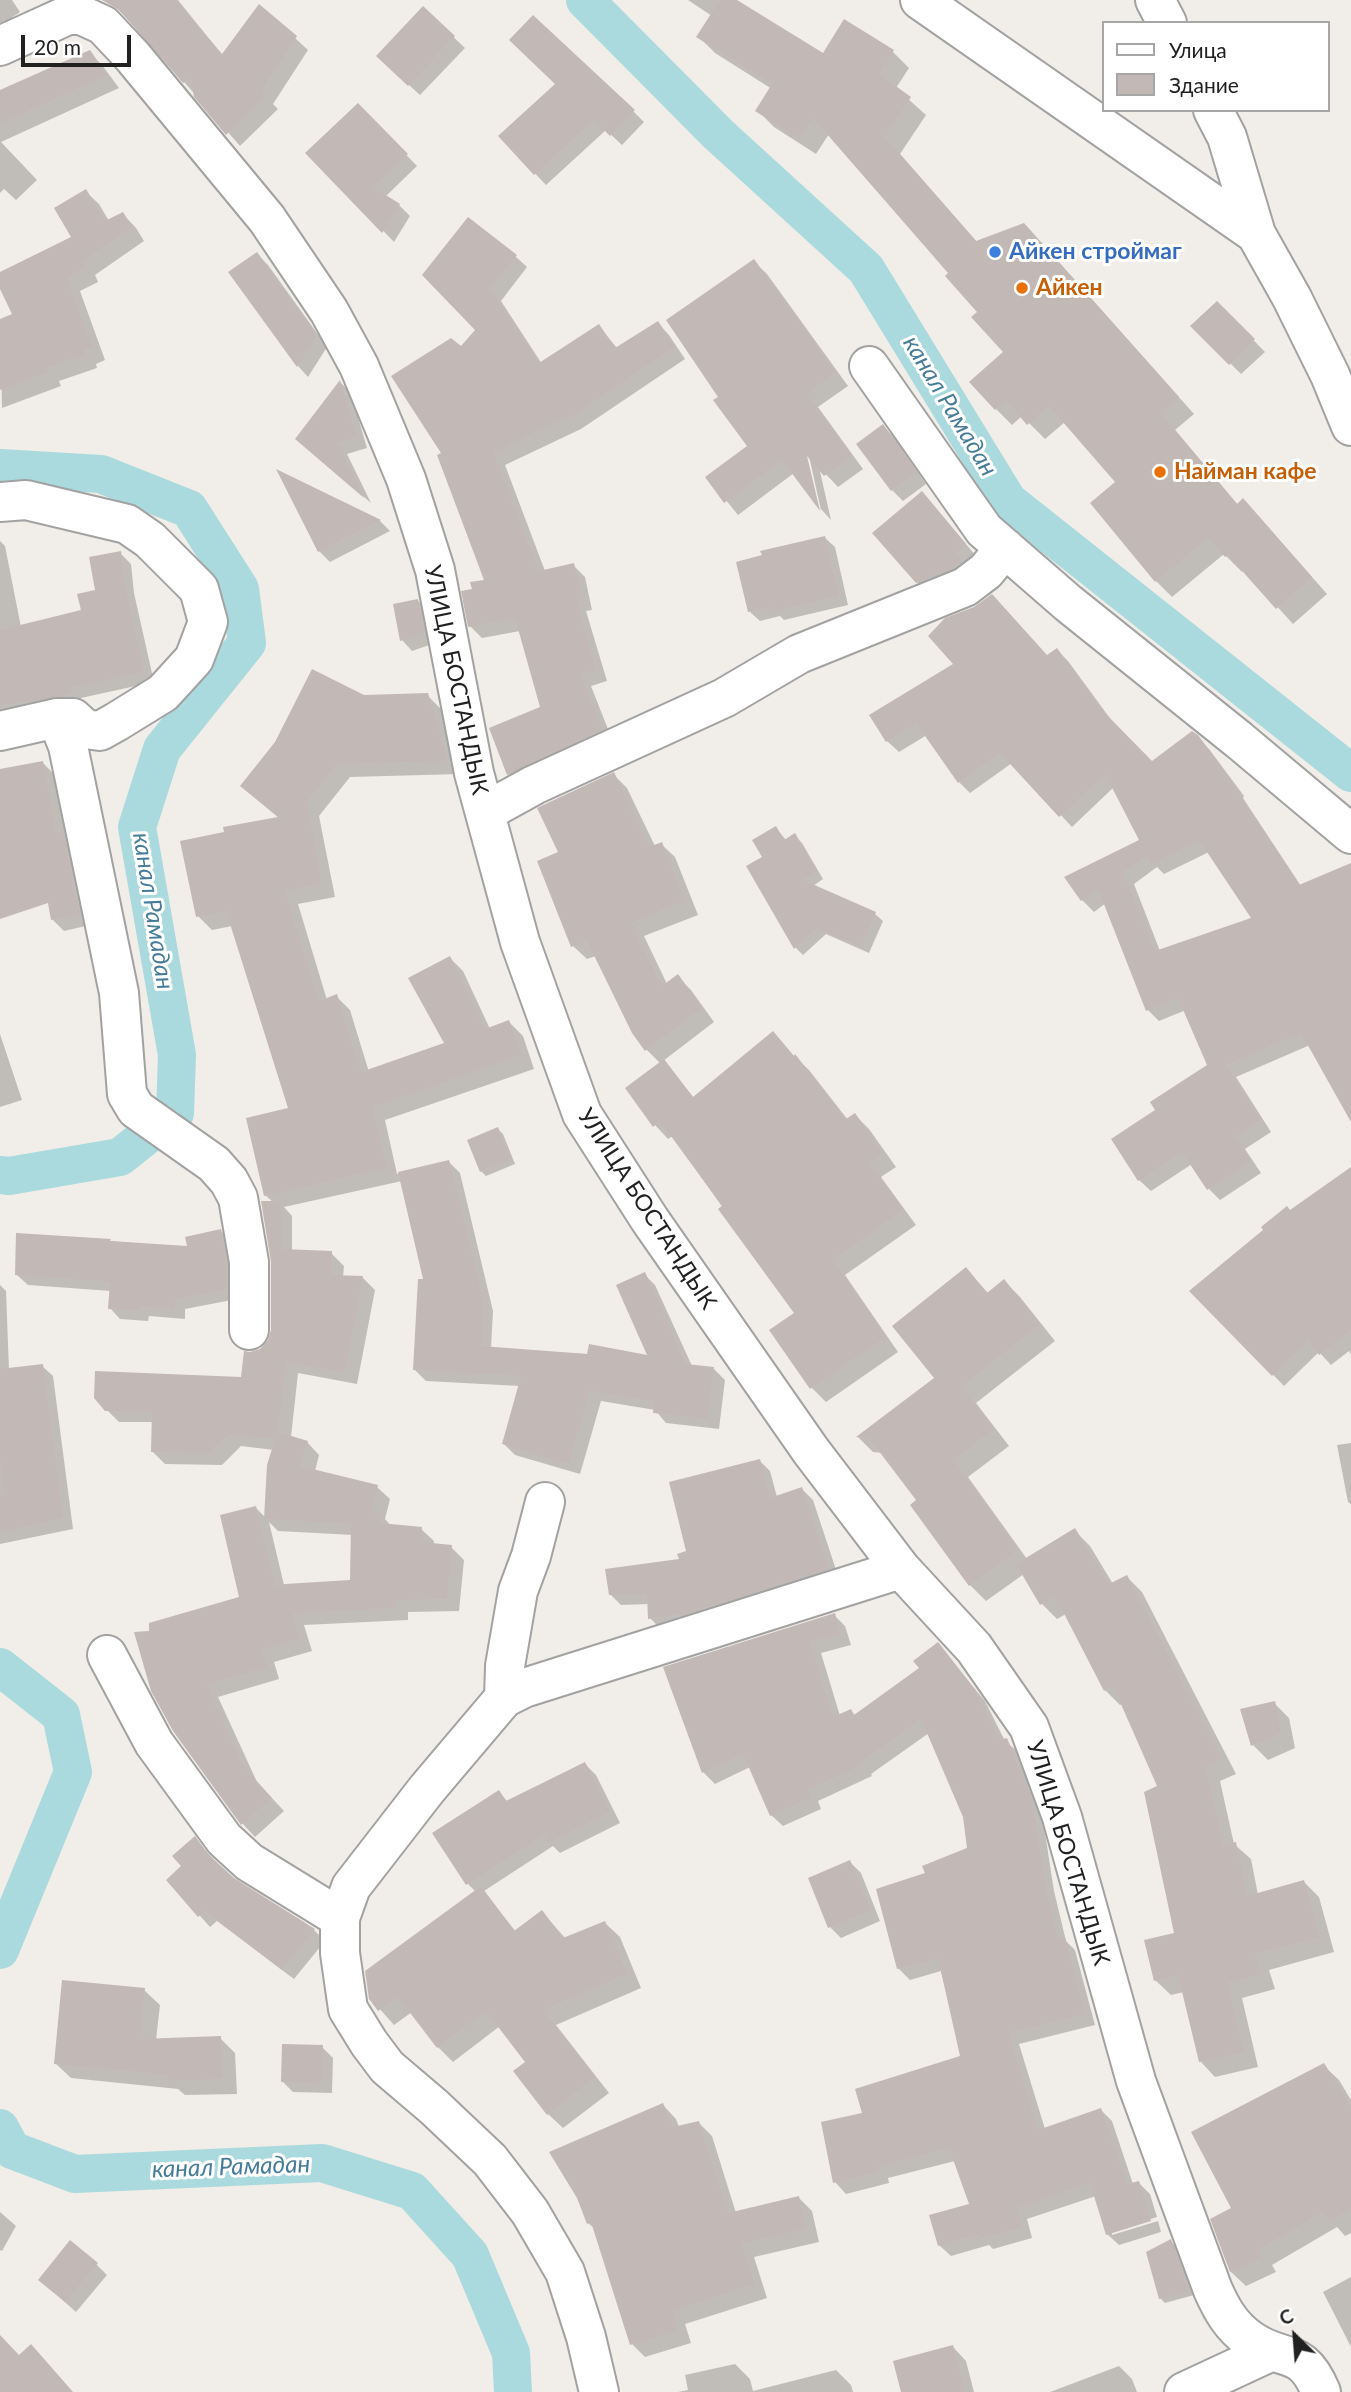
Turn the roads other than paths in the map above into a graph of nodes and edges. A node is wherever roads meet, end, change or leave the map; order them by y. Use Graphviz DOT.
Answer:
graph roads {
  1 [pos="920,0"];
  2 [pos="1155,0"];
  3 [pos="68,7"];
  4 [pos="1166,21"];
  5 [pos="1,49"];
  6 [pos="1214,112"];
  7 [pos="1256,234"];
  8 [pos="869,366"];
  9 [pos="1351,426"];
  10 [pos="0,502"];
  11 [pos="1005,548"];
  12 [pos="57,718"];
  13 [pos="0,731"];
  14 [pos="485,812"];
  15 [pos="1351,834"];
  16 [pos="249,1330"];
  17 [pos="545,1502"];
  18 [pos="901,1569"];
  19 [pos="107,1655"];
  20 [pos="504,1698"];
  21 [pos="340,1918"];
  22 [pos="1270,2352"];
  23 [pos="599,2392"];
  24 [pos="1184,2392"];
  25 [pos="1321,2392"];
  1 -- 7 [label="street"];
  2 -- 4 [label="street"];
  3 -- 5 [label="street, УЛИЦА БОСТАНДЫК"];
  3 -- 14 [label="street, УЛИЦА БОСТАНДЫК"];
  6 -- 7 [label="street"];
  7 -- 9 [label="street"];
  8 -- 11 [label="street"];
  10 -- 12 [label="street"];
  11 -- 14 [label="street"];
  11 -- 15 [label="street"];
  12 -- 13 [label="street"];
  12 -- 16 [label="street"];
  14 -- 18 [label="street, УЛИЦА БОСТАНДЫК"];
  17 -- 20 [label="street"];
  18 -- 20 [label="street"];
  18 -- 22 [label="street, УЛИЦА БОСТАНДЫК"];
  19 -- 21 [label="street"];
  20 -- 21 [label="street"];
  21 -- 23 [label="street"];
  22 -- 24 [label="street"];
  22 -- 25 [label="street, УЛИЦА БОСТАНДЫК"];
}
